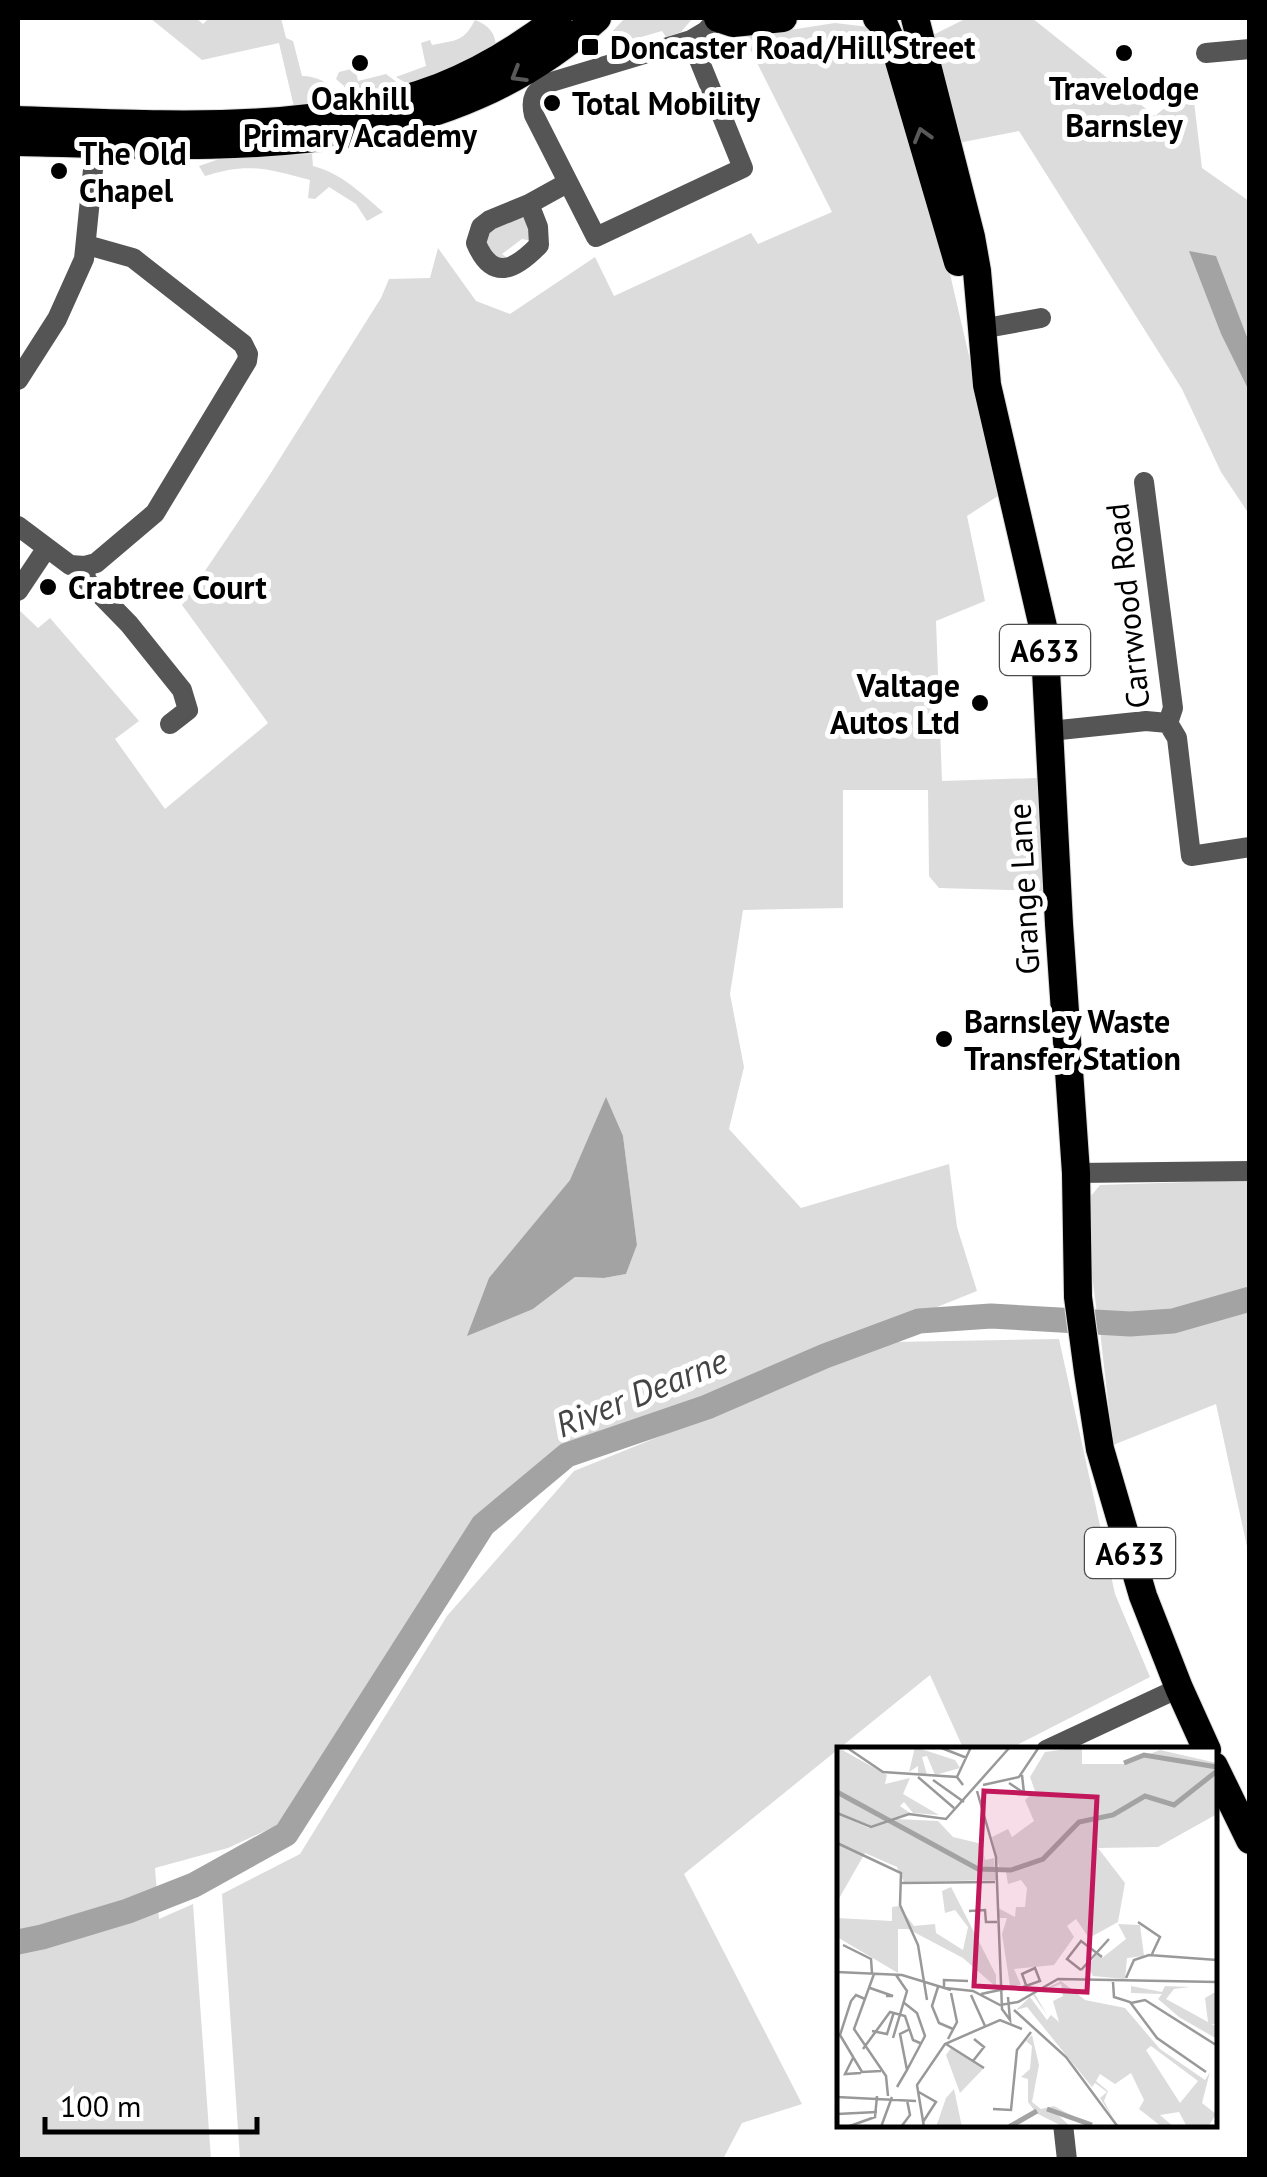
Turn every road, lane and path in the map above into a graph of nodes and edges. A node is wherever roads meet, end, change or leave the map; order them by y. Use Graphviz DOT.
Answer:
graph roads {
  1 [pos="558,18"];
  2 [pos="597,18"];
  3 [pos="718,18"];
  4 [pos="783,18"];
  5 [pos="877,18"];
  6 [pos="915,18"];
  7 [pos="691,40"];
  8 [pos="1250,49"];
  9 [pos="1206,54"];
  10 [pos="18,120"];
  11 [pos="97,133"];
  12 [pos="18,142"];
  13 [pos="568,183"];
  14 [pos="529,204"];
  15 [pos="87,245"];
  16 [pos="1040,318"];
  17 [pos="981,329"];
  18 [pos="18,380"];
  19 [pos="1144,482"];
  20 [pos="18,526"];
  21 [pos="46,548"];
  22 [pos="78,566"];
  23 [pos="18,591"];
  24 [pos="1168,723"];
  25 [pos="170,724"];
  26 [pos="1050,731"];
  27 [pos="1250,846"];
  28 [pos="1250,1171"];
  29 [pos="1076,1173"];
  30 [pos="1179,1688"];
  31 [pos="1052,1747"];
  32 [pos="1206,1747"];
  33 [pos="1217,1772"];
  34 [pos="1250,1840"];
  35 [pos="1063,2127"];
  36 [pos="1067,2160"];
  1 -- 11 [label="highway"];
  2 -- 11 [label="highway, one-way"];
  3 -- 4 [label="highway"];
  3 -- 7 [label="street"];
  17 -- 5 [label="highway, A633, one-way"];
  6 -- 17 [label="highway, Grange Lane / A633"];
  7 -- 13 [label="street"];
  7 -- 13 [label="street"];
  8 -- 9 [label="street"];
  10 -- 11 [label="highway"];
  11 -- 12 [label="highway"];
  11 -- 15 [label="street"];
  13 -- 14 [label="street"];
  15 -- 18 [label="street"];
  15 -- 22 [label="street"];
  16 -- 17 [label="street"];
  17 -- 26 [label="highway, Grange Lane / A633"];
  19 -- 24 [label="street, Carrwood Road"];
  20 -- 21 [label="street"];
  21 -- 22 [label="street"];
  21 -- 23 [label="street"];
  22 -- 25 [label="street"];
  24 -- 26 [label="street, Carrwood Road"];
  24 -- 27 [label="street, Carrwood Road"];
  26 -- 29 [label="highway, Grange Lane / A633"];
  28 -- 29 [label="street"];
  29 -- 30 [label="highway, Grange Lane / A633"];
  30 -- 31 [label="street"];
  30 -- 32 [label="highway, Grange Lane / A633"];
  33 -- 34 [label="highway"];
  35 -- 36 [label="street"];
}
